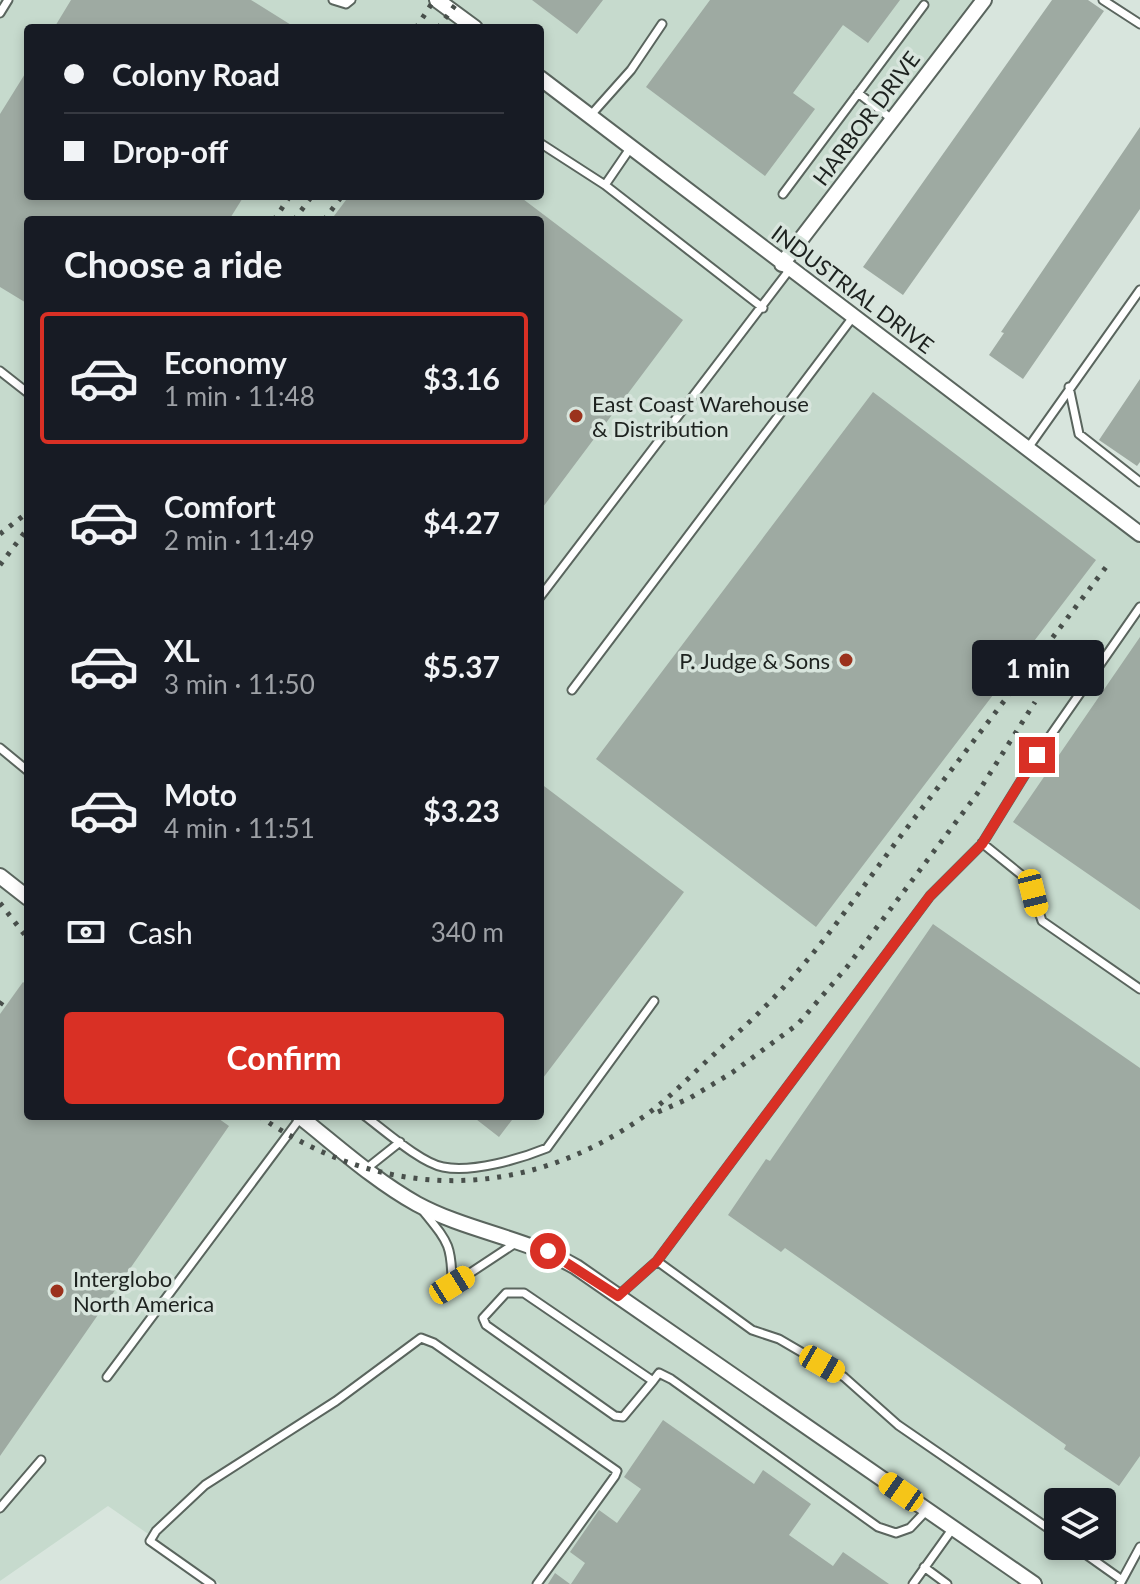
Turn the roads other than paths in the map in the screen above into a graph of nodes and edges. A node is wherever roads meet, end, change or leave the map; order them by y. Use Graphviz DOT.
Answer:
graph roads {
  1 [pos="8,0"];
  2 [pos="333,0"];
  3 [pos="351,0"];
  4 [pos="437,0"];
  5 [pos="984,0"];
  6 [pos="1103,0"];
  7 [pos="924,5"];
  8 [pos="0,13"];
  9 [pos="470,24"];
  10 [pos="662,24"];
  11 [pos="1140,24"];
  12 [pos="544,81"];
  13 [pos="858,93"];
  14 [pos="590,116"];
  15 [pos="893,120"];
  16 [pos="544,146"];
  17 [pos="631,147"];
  18 [pos="605,185"];
  19 [pos="783,194"];
  20 [pos="786,266"];
  21 [pos="1140,290"];
  22 [pos="763,308"];
  23 [pos="853,317"];
  24 [pos="0,371"];
  25 [pos="1069,387"];
  26 [pos="24,390"];
  27 [pos="1027,449"];
  28 [pos="1140,482"];
  29 [pos="1140,534"];
  30 [pos="544,592"];
  31 [pos="1140,607"];
  32 [pos="572,690"];
  33 [pos="0,748"];
  34 [pos="24,768"];
  35 [pos="982,843"];
  36 [pos="0,876"];
  37 [pos="24,895"];
  38 [pos="1140,989"];
  39 [pos="654,1001"];
  40 [pos="298,1120"];
  41 [pos="304,1120"];
  42 [pos="370,1120"];
  43 [pos="400,1142"];
  44 [pos="366,1169"];
  45 [pos="417,1204"];
  46 [pos="519,1240"];
  47 [pos="657,1261"];
  48 [pos="618,1296"];
  49 [pos="107,1377"];
  50 [pos="653,1381"];
  51 [pos="41,1460"];
  52 [pos="0,1508"];
  53 [pos="927,1510"];
  54 [pos="1044,1525"];
  55 [pos="953,1528"];
  56 [pos="1140,1547"];
  57 [pos="1092,1560"];
  58 [pos="924,1567"];
  59 [pos="1120,1582"];
  60 [pos="211,1584"];
  61 [pos="537,1584"];
  62 [pos="913,1584"];
  63 [pos="947,1584"];
  64 [pos="1034,1584"];
  1 -- 8 [label="lane"];
  2 -- 3 [label="lane"];
  4 -- 9 [label="street"];
  5 -- 15 [label="street, HARBOR DRIVE"];
  6 -- 11 [label="lane"];
  7 -- 13 [label="lane"];
  10 -- 14 [label="lane"];
  12 -- 14 [label="street, INDUSTRIAL DRIVE"];
  13 -- 15 [label="lane"];
  13 -- 19 [label="lane"];
  14 -- 17 [label="street, INDUSTRIAL DRIVE"];
  15 -- 20 [label="street, HARBOR DRIVE"];
  16 -- 18 [label="lane"];
  17 -- 18 [label="lane"];
  17 -- 20 [label="street, INDUSTRIAL DRIVE"];
  18 -- 22 [label="lane"];
  20 -- 22 [label="lane"];
  20 -- 23 [label="street, INDUSTRIAL DRIVE"];
  21 -- 25 [label="lane"];
  22 -- 30 [label="lane"];
  23 -- 27 [label="street, INDUSTRIAL DRIVE"];
  23 -- 32 [label="lane"];
  24 -- 26 [label="lane"];
  25 -- 27 [label="lane"];
  25 -- 28 [label="lane"];
  27 -- 29 [label="street, INDUSTRIAL DRIVE"];
  31 -- 35 [label="lane"];
  33 -- 34 [label="lane"];
  35 -- 38 [label="lane"];
  35 -- 47 [label="lane"];
  36 -- 37 [label="street"];
  39 -- 43 [label="lane"];
  40 -- 49 [label="lane"];
  41 -- 44 [label="street"];
  42 -- 43 [label="lane"];
  43 -- 44 [label="lane"];
  44 -- 45 [label="street"];
  45 -- 46 [label="street"];
  45 -- 46 [label="lane"];
  46 -- 48 [label="street"];
  47 -- 48 [label="lane"];
  47 -- 54 [label="lane"];
  48 -- 53 [label="street"];
  50 -- 50 [label="lane"];
  50 -- 53 [label="lane"];
  51 -- 52 [label="lane"];
  53 -- 55 [label="street"];
  55 -- 58 [label="lane"];
  55 -- 64 [label="street"];
  56 -- 59 [label="lane"];
  57 -- 59 [label="lane"];
  58 -- 62 [label="lane"];
  58 -- 63 [label="lane"];
  60 -- 61 [label="lane"];
}
